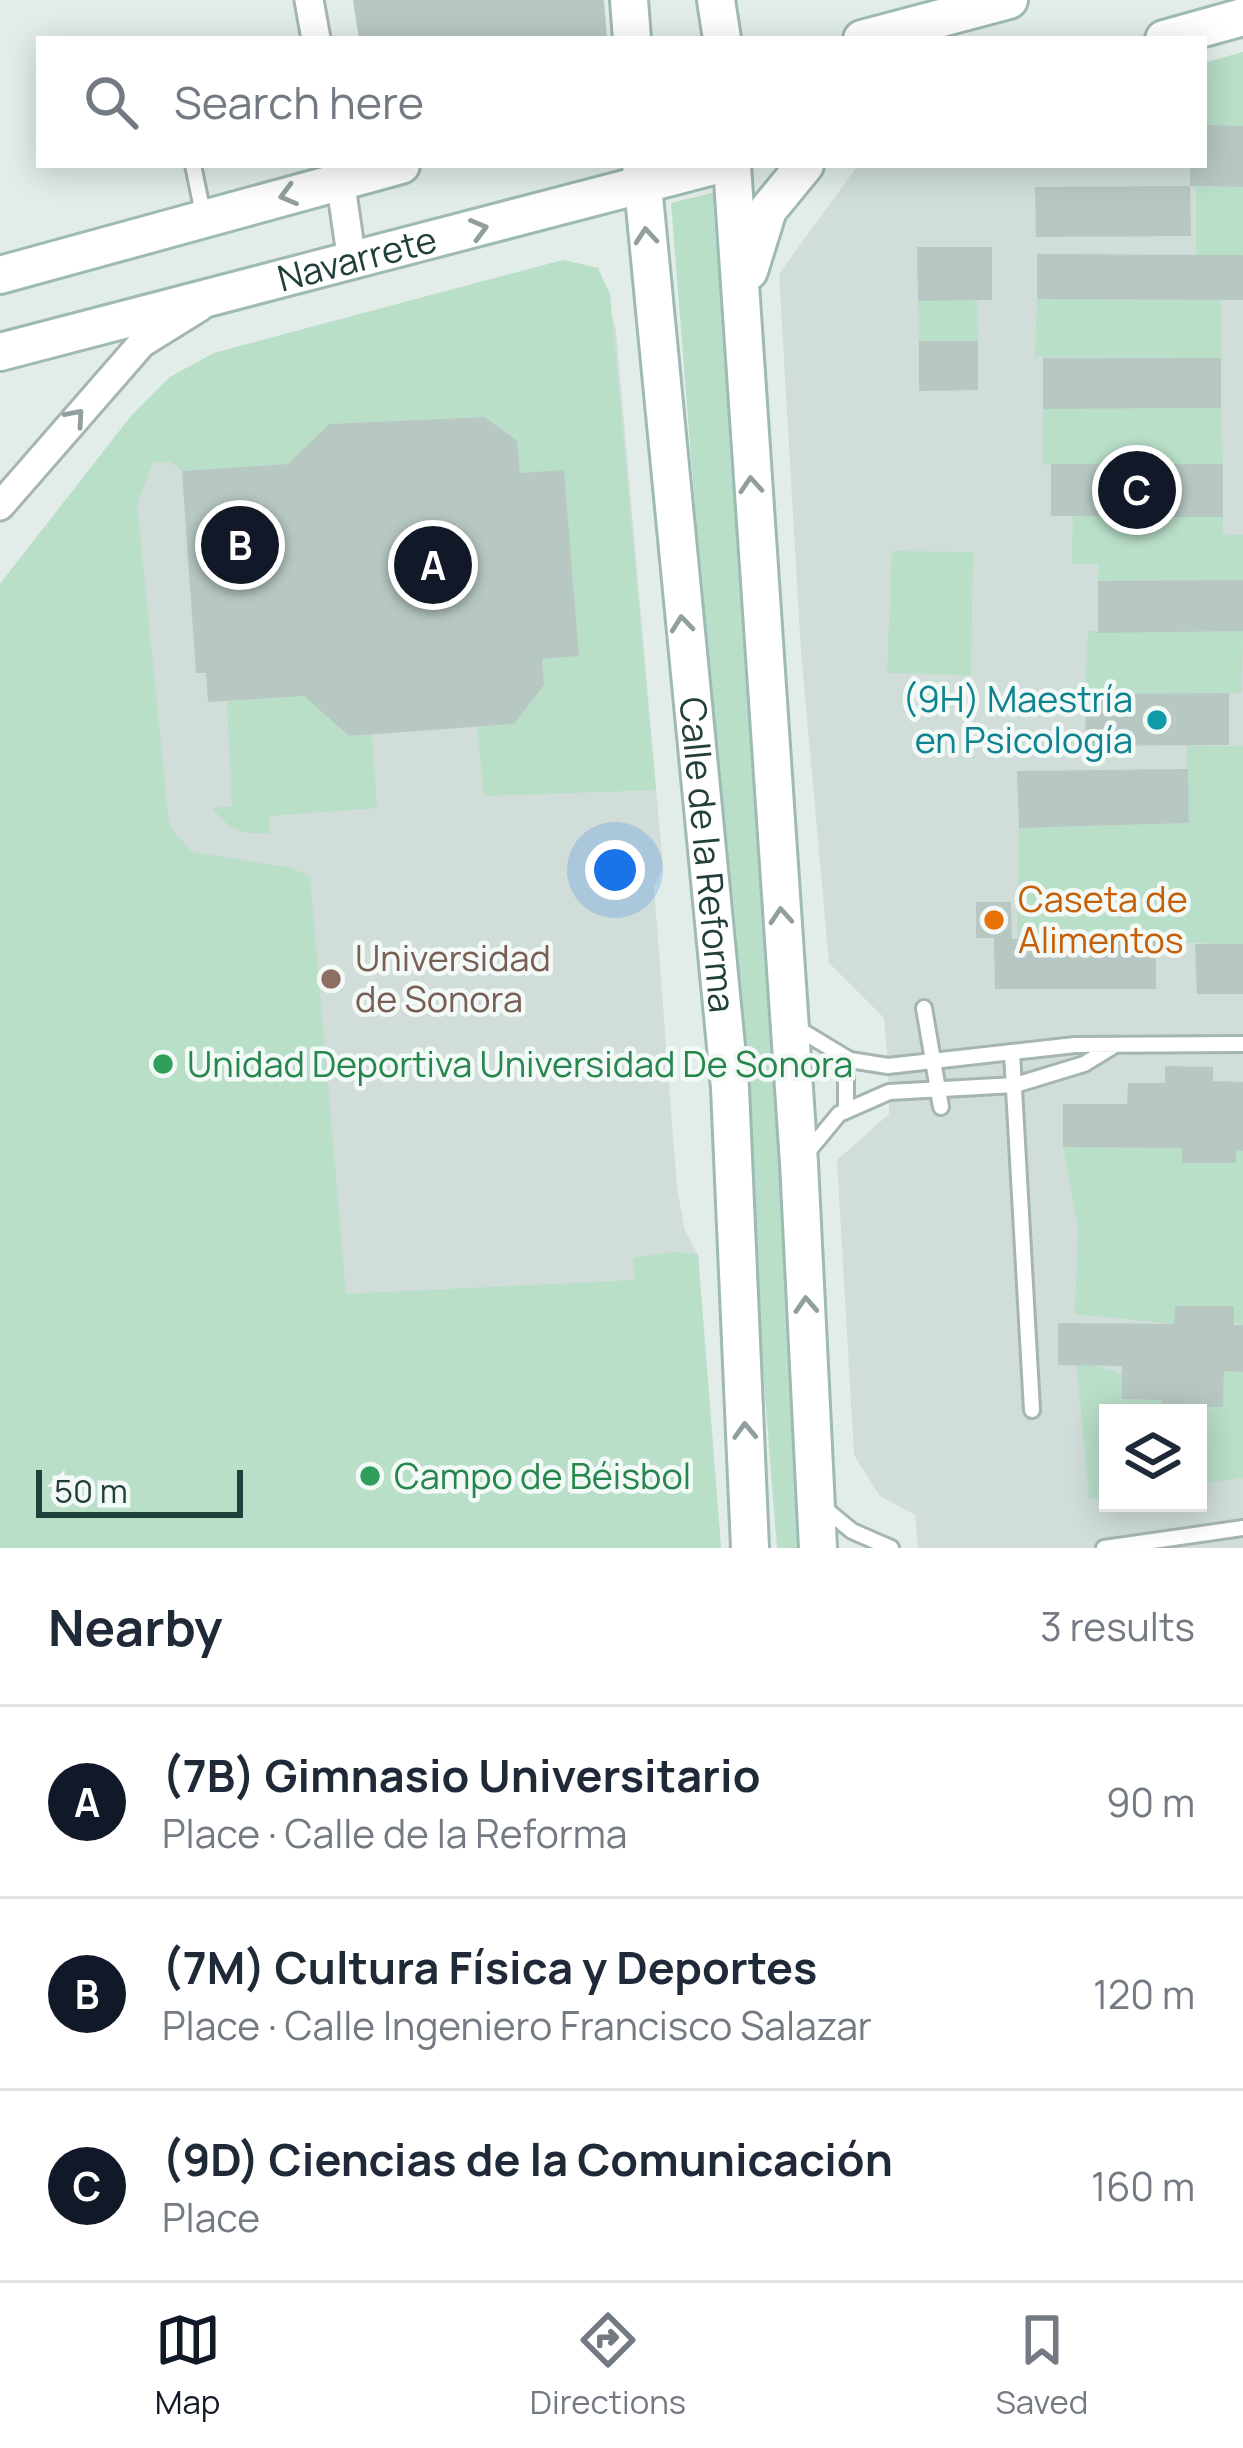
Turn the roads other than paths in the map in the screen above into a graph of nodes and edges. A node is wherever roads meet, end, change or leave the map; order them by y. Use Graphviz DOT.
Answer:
graph roads {
  1 [pos="309,0"];
  2 [pos="629,0"];
  3 [pos="716,0"];
  4 [pos="1009,0"];
  5 [pos="1243,17"];
  6 [pos="315,36"];
  7 [pos="632,36"];
  8 [pos="722,36"];
  9 [pos="873,36"];
  10 [pos="1175,36"];
  11 [pos="194,168"];
  12 [pos="378,168"];
  13 [pos="696,168"];
  14 [pos="732,168"];
  15 [pos="803,168"];
  16 [pos="339,173"];
  17 [pos="641,176"];
  18 [pos="204,218"];
  19 [pos="352,262"];
  20 [pos="0,275"];
  21 [pos="219,295"];
  22 [pos="740,310"];
  23 [pos="0,352"];
  24 [pos="0,506"];
  25 [pos="924,1008"];
  26 [pos="788,1021"];
  27 [pos="1243,1044"];
  28 [pos="1113,1046"];
  29 [pos="1012,1053"];
  30 [pos="846,1058"];
  31 [pos="930,1061"];
  32 [pos="1015,1085"];
  33 [pos="940,1099"];
  34 [pos="846,1110"];
  35 [pos="799,1163"];
  36 [pos="1032,1410"];
  37 [pos="816,1501"];
  38 [pos="1243,1528"];
  39 [pos="750,1548"];
  40 [pos="818,1548"];
  41 [pos="891,1548"];
  42 [pos="1104,1548"];
  1 -- 6 [label="street"];
  2 -- 7 [label="main road"];
  3 -- 8 [label="main road"];
  4 -- 9 [label="main road"];
  5 -- 10 [label="main road"];
  11 -- 18 [label="lane"];
  12 -- 16 [label="main road"];
  13 -- 17 [label="main road, Navarrete"];
  14 -- 22 [label="main road, Calle de la Reforma"];
  15 -- 22 [label="main road"];
  16 -- 18 [label="main road, one-way"];
  16 -- 19 [label="street"];
  19 -- 17 [label="main road, Navarrete, one-way"];
  39 -- 17 [label="main road, Calle de la Reforma, one-way"];
  18 -- 20 [label="main road"];
  19 -- 21 [label="main road, Navarrete"];
  21 -- 23 [label="main road, Navarrete"];
  24 -- 21 [label="street, one-way"];
  26 -- 22 [label="main road, Calle de la Reforma, one-way"];
  25 -- 31 [label="lane"];
  26 -- 30 [label="lane"];
  26 -- 35 [label="main road, Calle de la Reforma"];
  27 -- 28 [label="lane"];
  28 -- 29 [label="lane"];
  28 -- 32 [label="lane"];
  29 -- 31 [label="lane"];
  29 -- 32 [label="lane"];
  30 -- 31 [label="lane"];
  30 -- 34 [label="lane"];
  31 -- 33 [label="lane"];
  32 -- 33 [label="lane"];
  32 -- 36 [label="lane"];
  33 -- 34 [label="lane"];
  34 -- 35 [label="lane"];
  37 -- 35 [label="main road, Calle de la Reforma, one-way"];
  37 -- 40 [label="main road, Calle de la Reforma"];
  37 -- 41 [label="lane"];
  38 -- 42 [label="lane"];
}
